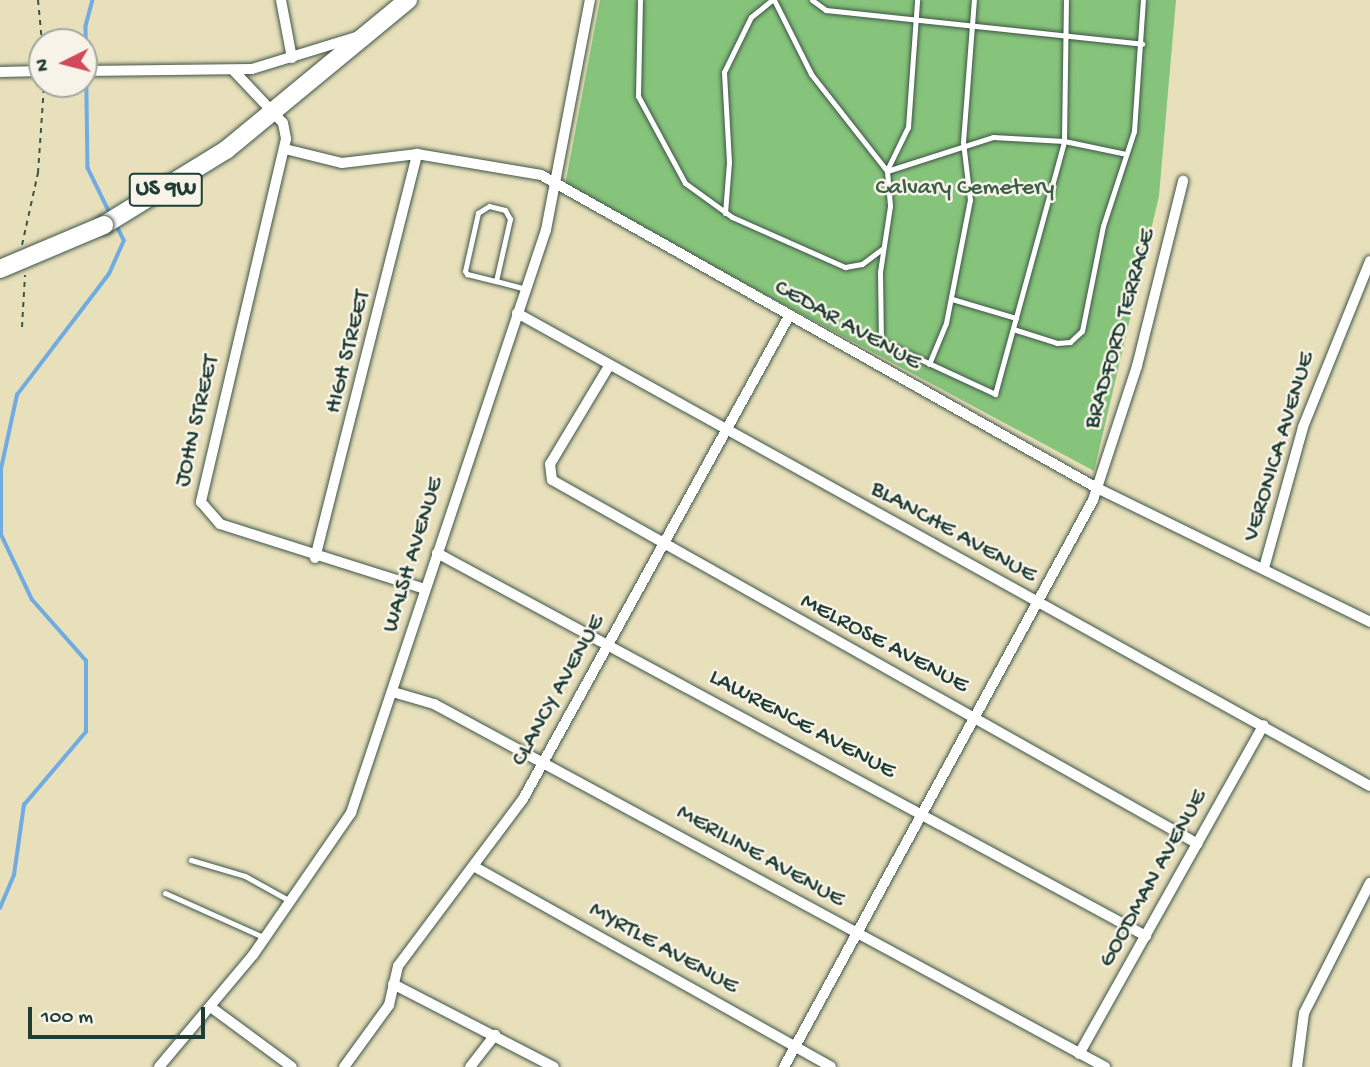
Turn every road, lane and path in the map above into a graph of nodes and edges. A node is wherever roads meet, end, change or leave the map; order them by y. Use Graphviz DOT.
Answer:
graph roads {
  1 [pos="38,0"];
  2 [pos="281,0"];
  3 [pos="408,0"];
  4 [pos="590,0"];
  5 [pos="640,0"];
  6 [pos="773,0"];
  7 [pos="812,0"];
  8 [pos="918,0"];
  9 [pos="974,0"];
  10 [pos="1066,0"];
  11 [pos="1143,0"];
  12 [pos="915,21"];
  13 [pos="971,27"];
  14 [pos="41,28"];
  15 [pos="370,33"];
  16 [pos="1068,37"];
  17 [pos="1142,44"];
  18 [pos="292,58"];
  19 [pos="28,71"];
  20 [pos="98,71"];
  21 [pos="234,71"];
  22 [pos="0,72"];
  23 [pos="43,98"];
  24 [pos="275,112"];
  25 [pos="1064,141"];
  26 [pos="963,142"];
  27 [pos="285,149"];
  28 [pos="1126,154"];
  29 [pos="417,155"];
  30 [pos="887,171"];
  31 [pos="1183,181"];
  32 [pos="556,188"];
  33 [pos="725,213"];
  34 [pos="882,249"];
  35 [pos="23,257"];
  36 [pos="1370,261"];
  37 [pos="0,269"];
  38 [pos="24,270"];
  39 [pos="496,281"];
  40 [pos="526,289"];
  41 [pos="951,299"];
  42 [pos="517,313"];
  43 [pos="788,318"];
  44 [pos="1016,318"];
  45 [pos="22,327"];
  46 [pos="1013,329"];
  47 [pos="929,363"];
  48 [pos="609,366"];
  49 [pos="725,430"];
  50 [pos="1097,488"];
  51 [pos="662,546"];
  52 [pos="437,553"];
  53 [pos="315,558"];
  54 [pos="1264,568"];
  55 [pos="425,589"];
  56 [pos="1036,603"];
  57 [pos="1370,622"];
  58 [pos="609,644"];
  59 [pos="393,692"];
  60 [pos="975,715"];
  61 [pos="1264,725"];
  62 [pos="544,763"];
  63 [pos="1370,786"];
  64 [pos="923,814"];
  65 [pos="1198,844"];
  66 [pos="191,860"];
  67 [pos="475,867"];
  68 [pos="1370,883"];
  69 [pos="165,893"];
  70 [pos="292,902"];
  71 [pos="858,934"];
  72 [pos="1146,936"];
  73 [pos="265,938"];
  74 [pos="393,984"];
  75 [pos="212,1008"];
  76 [pos="495,1035"];
  77 [pos="795,1048"];
  78 [pos="1079,1054"];
  79 [pos="159,1067"];
  80 [pos="292,1067"];
  81 [pos="344,1067"];
  82 [pos="470,1067"];
  83 [pos="554,1067"];
  84 [pos="784,1067"];
  85 [pos="831,1067"];
  86 [pos="1105,1067"];
  87 [pos="1297,1067"];
  1 -- 14 [label="path"];
  2 -- 18 [label="street"];
  3 -- 15 [label="highway, US 9W"];
  4 -- 32 [label="street, WALSH AVENUE"];
  5 -- 33 [label="lane"];
  6 -- 30 [label="lane"];
  6 -- 33 [label="lane"];
  7 -- 12 [label="lane"];
  8 -- 12 [label="lane"];
  9 -- 13 [label="lane"];
  10 -- 16 [label="lane"];
  11 -- 17 [label="lane"];
  12 -- 13 [label="lane"];
  12 -- 30 [label="lane"];
  13 -- 16 [label="lane"];
  13 -- 26 [label="lane"];
  15 -- 18 [label="street"];
  15 -- 24 [label="highway, US 9W"];
  16 -- 17 [label="lane"];
  16 -- 25 [label="lane"];
  17 -- 28 [label="lane"];
  18 -- 21 [label="street"];
  19 -- 22 [label="street"];
  20 -- 21 [label="street"];
  21 -- 24 [label="street"];
  23 -- 35 [label="path"];
  24 -- 27 [label="street, JOHN STREET"];
  24 -- 37 [label="highway, US 9W, bridge"];
  25 -- 26 [label="lane"];
  25 -- 28 [label="lane"];
  25 -- 44 [label="lane"];
  26 -- 30 [label="lane"];
  26 -- 41 [label="lane"];
  27 -- 29 [label="street, CEDAR AVENUE"];
  27 -- 53 [label="street, JOHN STREET"];
  28 -- 46 [label="lane"];
  29 -- 32 [label="street, CEDAR AVENUE"];
  29 -- 53 [label="street, HIGH STREET"];
  30 -- 34 [label="lane"];
  31 -- 50 [label="street, BRADFORD TERRACE"];
  32 -- 40 [label="street, WALSH AVENUE"];
  32 -- 43 [label="street, CEDAR AVENUE"];
  33 -- 34 [label="lane"];
  34 -- 47 [label="lane"];
  36 -- 54 [label="street, VERONICA AVENUE"];
  38 -- 45 [label="path"];
  39 -- 39 [label="lane"];
  39 -- 40 [label="lane"];
  40 -- 42 [label="street, WALSH AVENUE"];
  41 -- 44 [label="lane"];
  41 -- 47 [label="lane"];
  42 -- 48 [label="street, BLANCHE AVENUE"];
  42 -- 52 [label="street, WALSH AVENUE"];
  43 -- 49 [label="street, CLANCY AVENUE"];
  43 -- 50 [label="street, CEDAR AVENUE"];
  44 -- 46 [label="lane"];
  46 -- 47 [label="lane"];
  48 -- 49 [label="street, BLANCHE AVENUE"];
  48 -- 51 [label="street, MELROSE AVENUE"];
  49 -- 51 [label="street, CLANCY AVENUE"];
  49 -- 56 [label="street, BLANCHE AVENUE"];
  50 -- 54 [label="street, CEDAR AVENUE"];
  50 -- 56 [label="street, BRADFORD TERRACE"];
  51 -- 58 [label="street, CLANCY AVENUE"];
  51 -- 60 [label="street, MELROSE AVENUE"];
  52 -- 55 [label="street, WALSH AVENUE"];
  52 -- 58 [label="street, LAWRENCE AVENUE"];
  53 -- 55 [label="street, JOHN STREET"];
  54 -- 57 [label="street, CEDAR AVENUE"];
  55 -- 59 [label="street, WALSH AVENUE"];
  56 -- 60 [label="street, BRADFORD TERRACE"];
  56 -- 61 [label="street, BLANCHE AVENUE"];
  58 -- 62 [label="street, CLANCY AVENUE"];
  58 -- 64 [label="street, LAWRENCE AVENUE"];
  59 -- 62 [label="street, MERILINE AVENUE"];
  59 -- 70 [label="street, WALSH AVENUE"];
  60 -- 64 [label="street, BRADFORD TERRACE"];
  60 -- 65 [label="street, MELROSE AVENUE"];
  61 -- 63 [label="street, BLANCHE AVENUE"];
  61 -- 65 [label="street, GOODMAN AVENUE"];
  62 -- 67 [label="street, CLANCY AVENUE"];
  62 -- 71 [label="street, MERILINE AVENUE"];
  64 -- 71 [label="street, BRADFORD TERRACE"];
  64 -- 72 [label="street, LAWRENCE AVENUE"];
  65 -- 72 [label="street, GOODMAN AVENUE"];
  66 -- 70 [label="lane"];
  67 -- 74 [label="street, CLANCY AVENUE"];
  67 -- 77 [label="street, MYRTLE AVENUE"];
  68 -- 87 [label="street"];
  69 -- 73 [label="lane"];
  70 -- 73 [label="street, WALSH AVENUE"];
  71 -- 77 [label="street, BRADFORD TERRACE"];
  71 -- 78 [label="street, MERILINE AVENUE"];
  72 -- 78 [label="street, GOODMAN AVENUE"];
  73 -- 75 [label="street, WALSH AVENUE"];
  74 -- 76 [label="street"];
  74 -- 81 [label="street, CLANCY AVENUE"];
  75 -- 79 [label="street, WALSH AVENUE"];
  75 -- 80 [label="street"];
  76 -- 82 [label="street"];
  76 -- 83 [label="street"];
  77 -- 84 [label="street, BRADFORD TERRACE"];
  77 -- 85 [label="street, MYRTLE AVENUE"];
  78 -- 86 [label="street, MERILINE AVENUE"];
}
